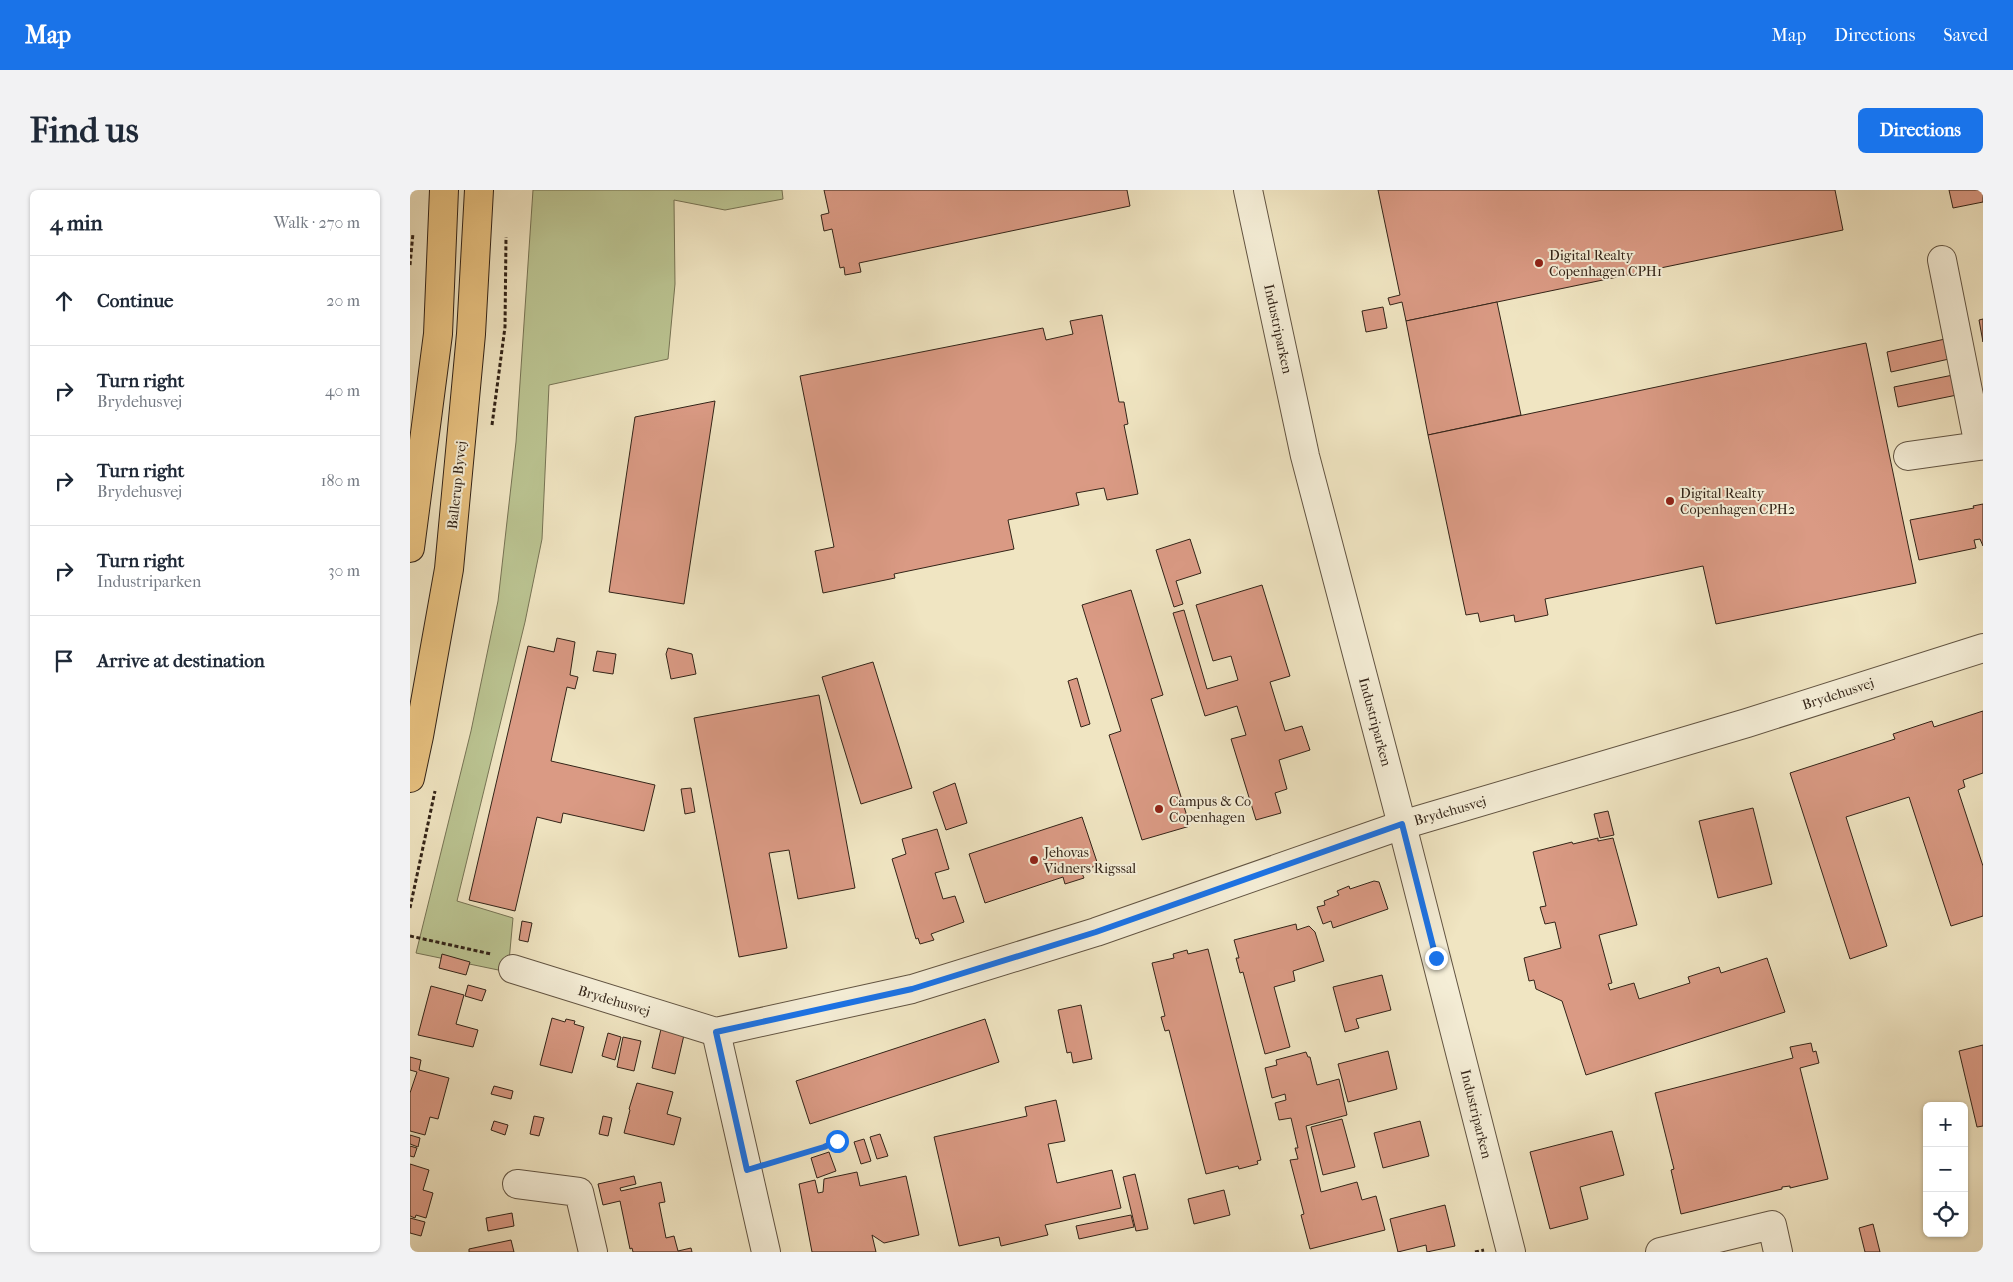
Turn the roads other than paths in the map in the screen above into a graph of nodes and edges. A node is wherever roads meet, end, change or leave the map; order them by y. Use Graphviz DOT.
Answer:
graph roads {
  1 [pos="444,190"];
  2 [pos="479,190"];
  3 [pos="1248,190"];
  4 [pos="1942,260"];
  5 [pos="1908,456"];
  6 [pos="410,548"];
  7 [pos="1983,648"];
  8 [pos="410,778"];
  9 [pos="1402,824"];
  10 [pos="513,969"];
  11 [pos="716,1032"];
  12 [pos="517,1184"];
  13 [pos="593,1252"];
  14 [pos="766,1252"];
  15 [pos="1511,1252"];
  16 [pos="1660,1252"];
  17 [pos="1778,1252"];
  1 -- 6 [label="main road"];
  2 -- 8 [label="main road, Ballerup Byvej"];
  3 -- 9 [label="street, Industriparken"];
  4 -- 5 [label="street"];
  7 -- 9 [label="street, Brydehusvej"];
  9 -- 11 [label="street, Brydehusvej"];
  9 -- 15 [label="street, Industriparken"];
  10 -- 11 [label="street, Brydehusvej"];
  11 -- 14 [label="street"];
  12 -- 13 [label="street"];
  16 -- 17 [label="street"];
}
